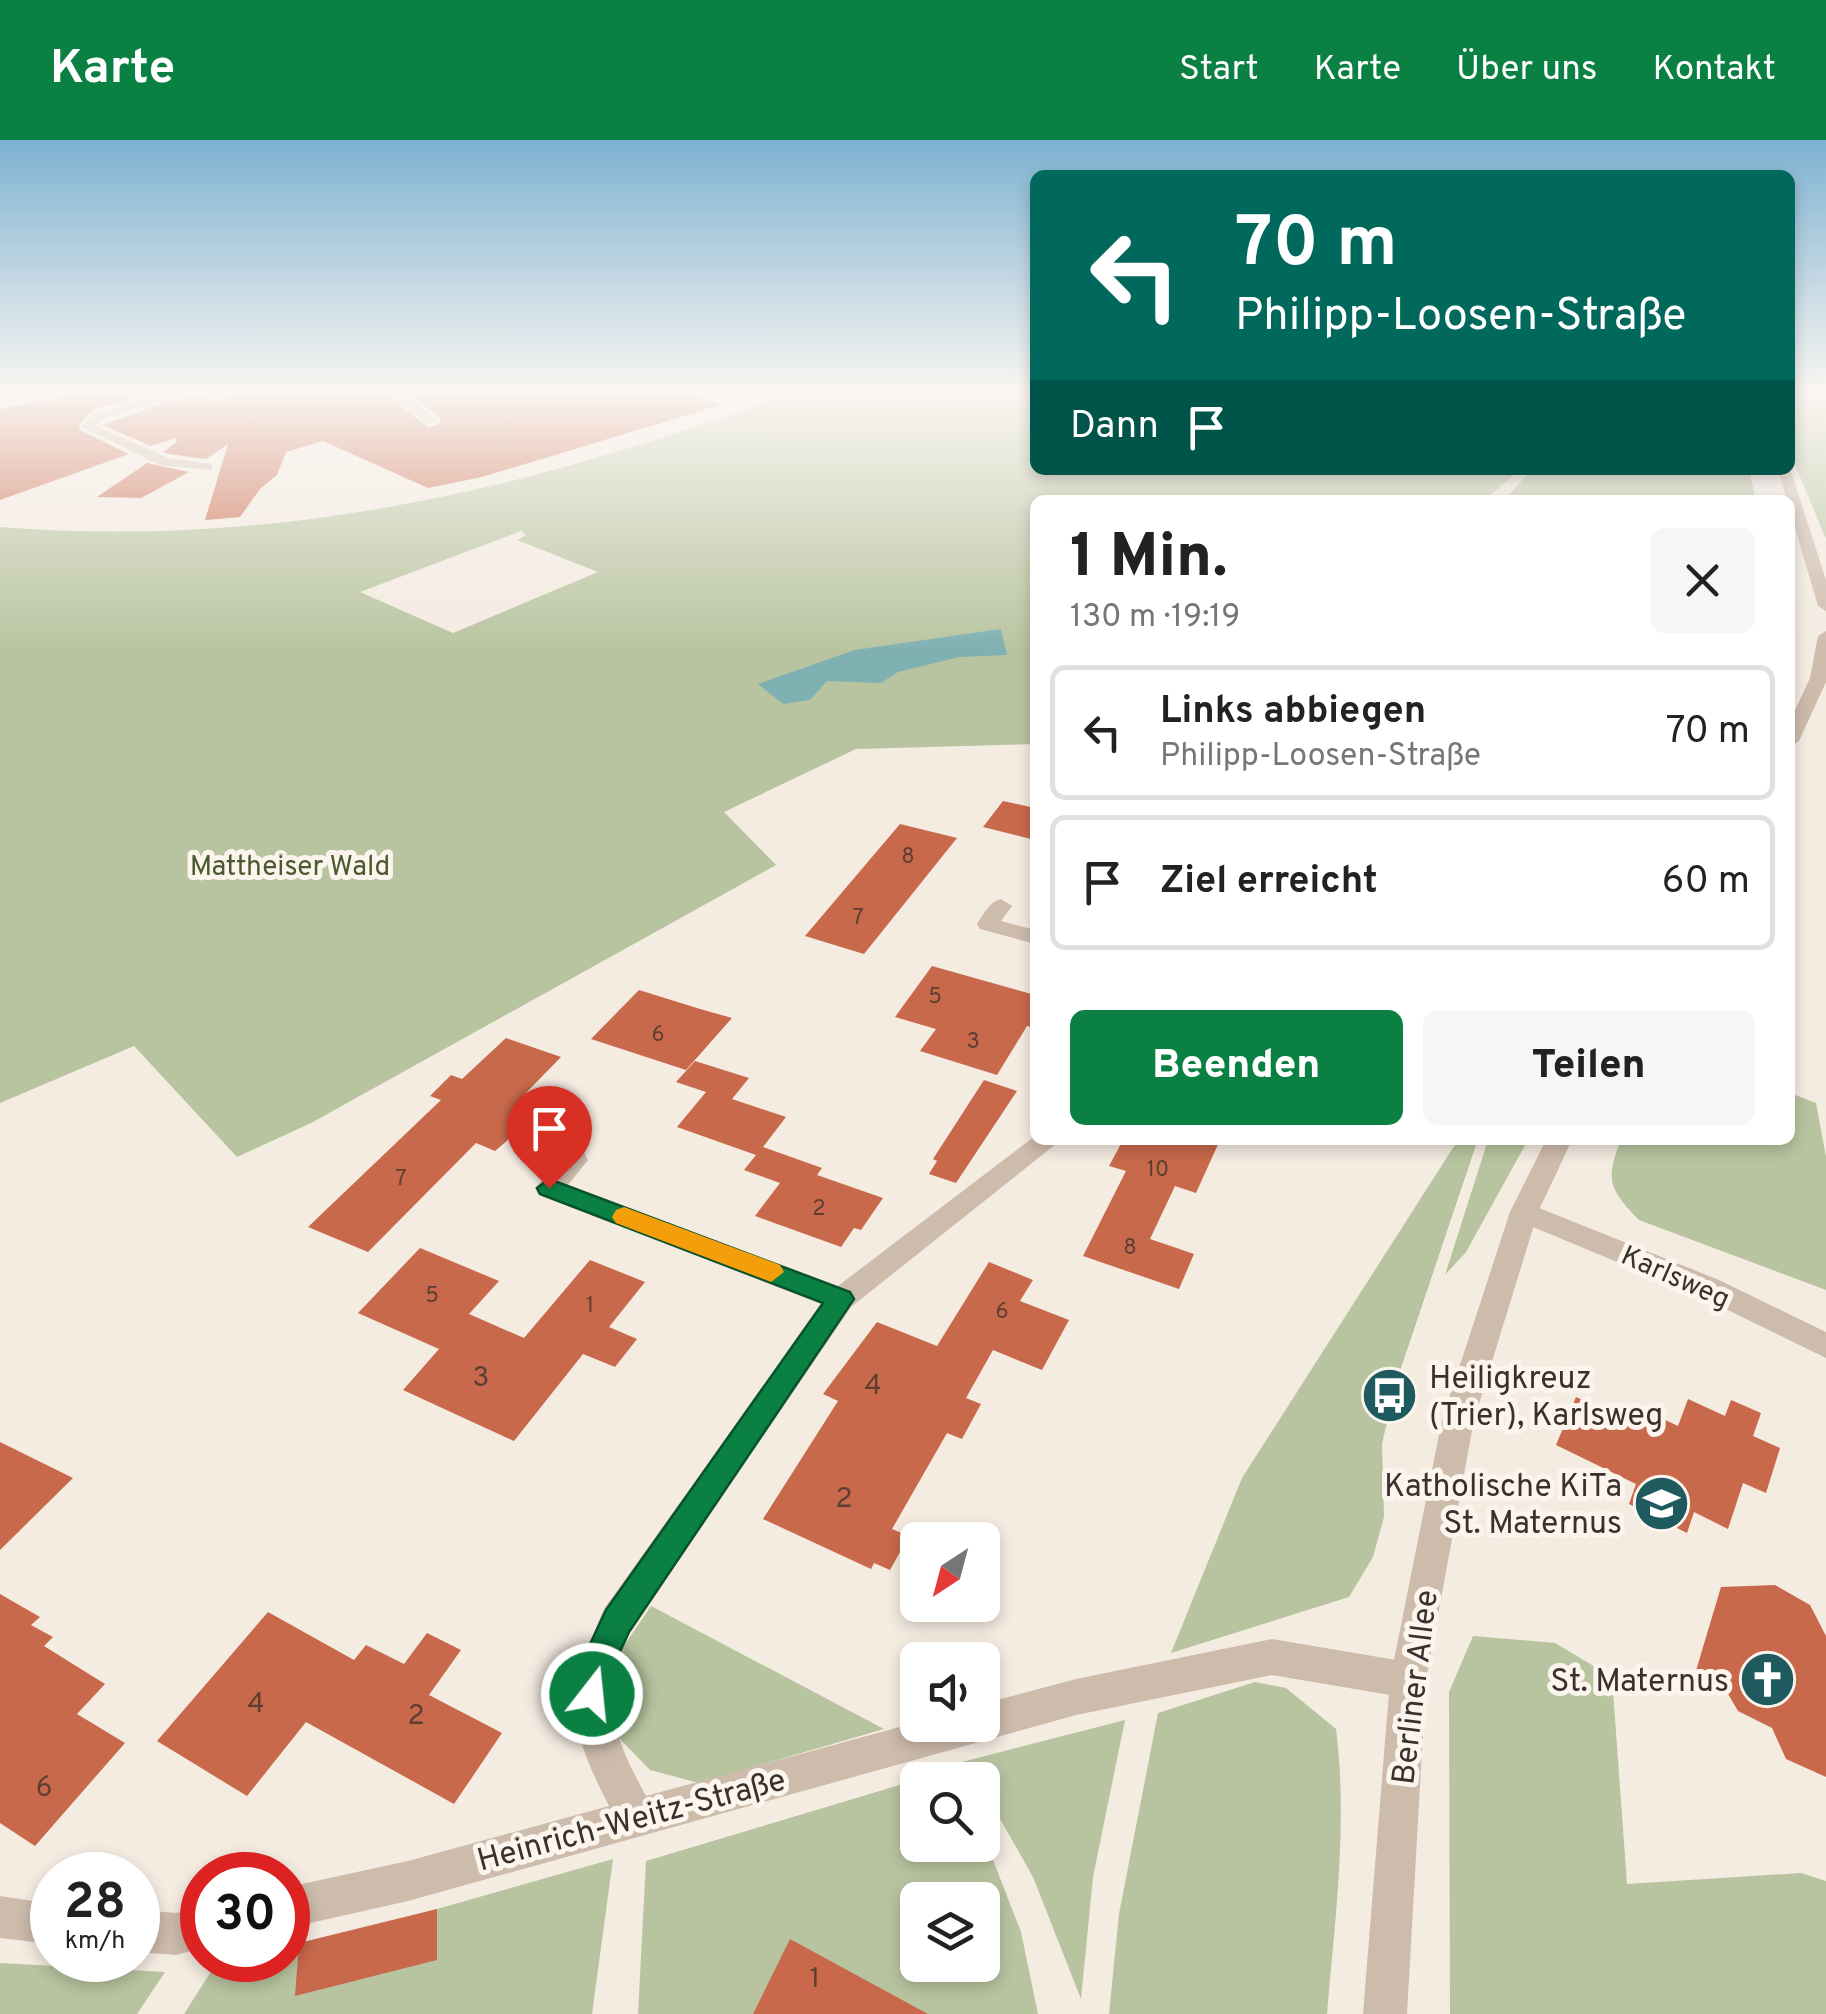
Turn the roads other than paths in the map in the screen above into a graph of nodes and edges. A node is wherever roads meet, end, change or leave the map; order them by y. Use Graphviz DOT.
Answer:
graph roads {
  1 [pos="1795,503"];
  2 [pos="1826,606"];
  3 [pos="1826,636"];
  4 [pos="1821,687"];
  5 [pos="1795,732"];
  6 [pos="1001,906"];
  7 [pos="1030,936"];
  8 [pos="1041,1145"];
  9 [pos="1558,1145"];
  10 [pos="575,1160"];
  11 [pos="1524,1212"];
  12 [pos="840,1299"];
  13 [pos="1826,1346"];
  14 [pos="1408,1680"];
  15 [pos="1000,1717"];
  16 [pos="911,1742"];
  17 [pos="636,1816"];
  18 [pos="310,1903"];
  19 [pos="0,1917"];
  20 [pos="30,1921"];
  21 [pos="1385,2014"];
  1 -- 2 [label="street"];
  3 -- 4 [label="street"];
  4 -- 5 [label="street"];
  6 -- 7 [label="street"];
  8 -- 12 [label="street"];
  9 -- 11 [label="street, Berliner Allee"];
  10 -- 12 [label="street"];
  11 -- 13 [label="street, Karlsweg"];
  11 -- 14 [label="street, Berliner Allee"];
  12 -- 17 [label="street"];
  14 -- 15 [label="street"];
  14 -- 21 [label="street, Berliner Allee"];
  16 -- 17 [label="street, Heinrich-Weitz-Straße"];
  17 -- 18 [label="street, Heinrich-Weitz-Straße"];
  19 -- 20 [label="street"];
}
